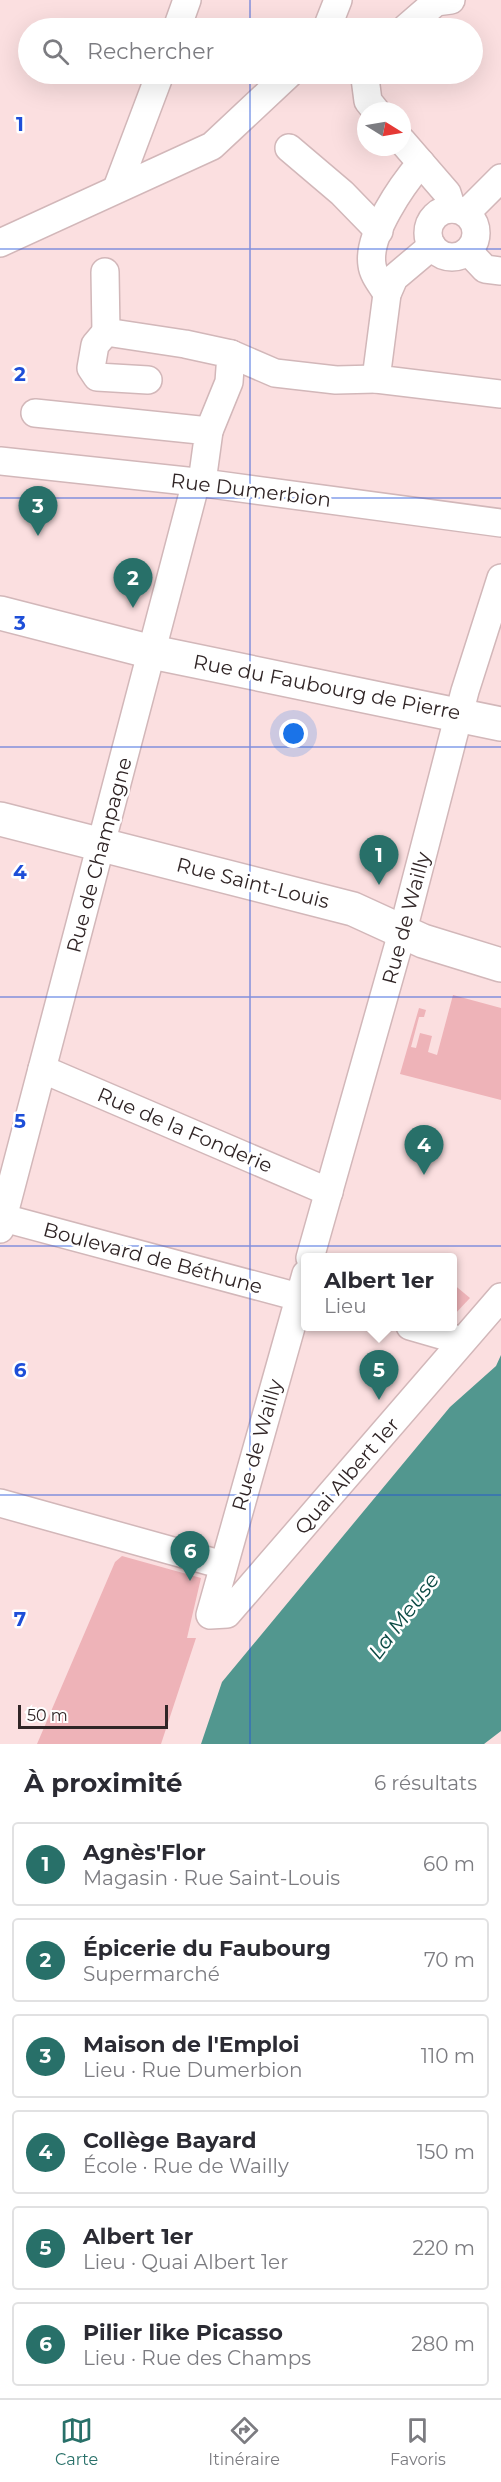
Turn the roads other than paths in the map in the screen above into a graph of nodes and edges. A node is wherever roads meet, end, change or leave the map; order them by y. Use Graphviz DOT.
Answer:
graph roads {
  1 [pos="187,0"];
  2 [pos="338,0"];
  3 [pos="452,0"];
  4 [pos="181,18"];
  5 [pos="331,18"];
  6 [pos="418,18"];
  7 [pos="156,84"];
  8 [pos="278,84"];
  9 [pos="366,84"];
  10 [pos="369,102"];
  11 [pos="289,148"];
  12 [pos="411,151"];
  13 [pos="421,163"];
  14 [pos="501,178"];
  15 [pos="117,188"];
  16 [pos="459,211"];
  17 [pos="379,231"];
  18 [pos="0,243"];
  19 [pos="432,246"];
  20 [pos="468,251"];
  21 [pos="501,271"];
  22 [pos="105,272"];
  23 [pos="387,294"];
  24 [pos="106,332"];
  25 [pos="231,354"];
  26 [pos="376,379"];
  27 [pos="148,380"];
  28 [pos="501,394"];
  29 [pos="35,412"];
  30 [pos="209,431"];
  31 [pos="0,461"];
  32 [pos="199,482"];
  33 [pos="501,523"];
  34 [pos="501,578"];
  35 [pos="0,613"];
  36 [pos="153,652"];
  37 [pos="460,715"];
  38 [pos="501,724"];
  39 [pos="0,819"];
  40 [pos="101,845"];
  41 [pos="402,933"];
  42 [pos="501,965"];
  43 [pos="42,1069"];
  44 [pos="329,1192"];
  45 [pos="1,1221"];
  46 [pos="311,1253"];
  47 [pos="301,1290"];
  48 [pos="301,1297"];
  49 [pos="501,1297"];
  50 [pos="427,1331"];
  51 [pos="462,1341"];
  52 [pos="0,1503"];
  53 [pos="223,1565"];
  54 [pos="210,1615"];
  1 -- 4 [label="street"];
  2 -- 5 [label="street"];
  3 -- 6 [label="street"];
  7 -- 15 [label="street"];
  8 -- 15 [label="street"];
  9 -- 10 [label="street"];
  11 -- 17 [label="street"];
  12 -- 13 [label="street"];
  13 -- 16 [label="street"];
  13 -- 17 [label="street"];
  14 -- 16 [label="street"];
  15 -- 18 [label="street"];
  16 -- 19 [label="street"];
  16 -- 20 [label="street"];
  17 -- 23 [label="street"];
  19 -- 20 [label="street"];
  19 -- 23 [label="street"];
  20 -- 21 [label="street"];
  22 -- 24 [label="street"];
  23 -- 26 [label="street"];
  24 -- 25 [label="street"];
  24 -- 27 [label="street"];
  25 -- 26 [label="street"];
  25 -- 30 [label="street, Rue de Champagne"];
  26 -- 28 [label="street"];
  29 -- 30 [label="street"];
  30 -- 32 [label="street, Rue de Champagne"];
  31 -- 32 [label="street, Rue Dumerbion"];
  32 -- 33 [label="street, Rue Dumerbion"];
  32 -- 36 [label="street, Rue de Champagne"];
  34 -- 37 [label="street, Rue de Wailly"];
  35 -- 36 [label="main road, Rue du Faubourg de Pierre"];
  36 -- 37 [label="main road, Rue du Faubourg de Pierre"];
  36 -- 40 [label="street, Rue de Champagne"];
  37 -- 38 [label="main road, Rue du Faubourg de Pierre"];
  37 -- 41 [label="street, Rue de Wailly"];
  39 -- 40 [label="main road, Rue Saint-Louis"];
  40 -- 41 [label="main road, Rue Saint-Louis"];
  40 -- 43 [label="street, Rue de Champagne"];
  41 -- 42 [label="main road, Rue Saint-Louis"];
  41 -- 44 [label="street, Rue de Wailly"];
  43 -- 44 [label="street, Rue de la Fonderie"];
  43 -- 45 [label="street, Rue de Champagne"];
  44 -- 46 [label="street, Rue de Wailly"];
  45 -- 47 [label="street, Boulevard de Béthune"];
  48 -- 53 [label="street, Rue de Wailly"];
  49 -- 51 [label="street, Quai Albert 1er"];
  50 -- 51 [label="street"];
  51 -- 54 [label="street, Quai Albert 1er"];
  52 -- 53 [label="street"];
  53 -- 54 [label="street, Rue de Wailly"];
}
